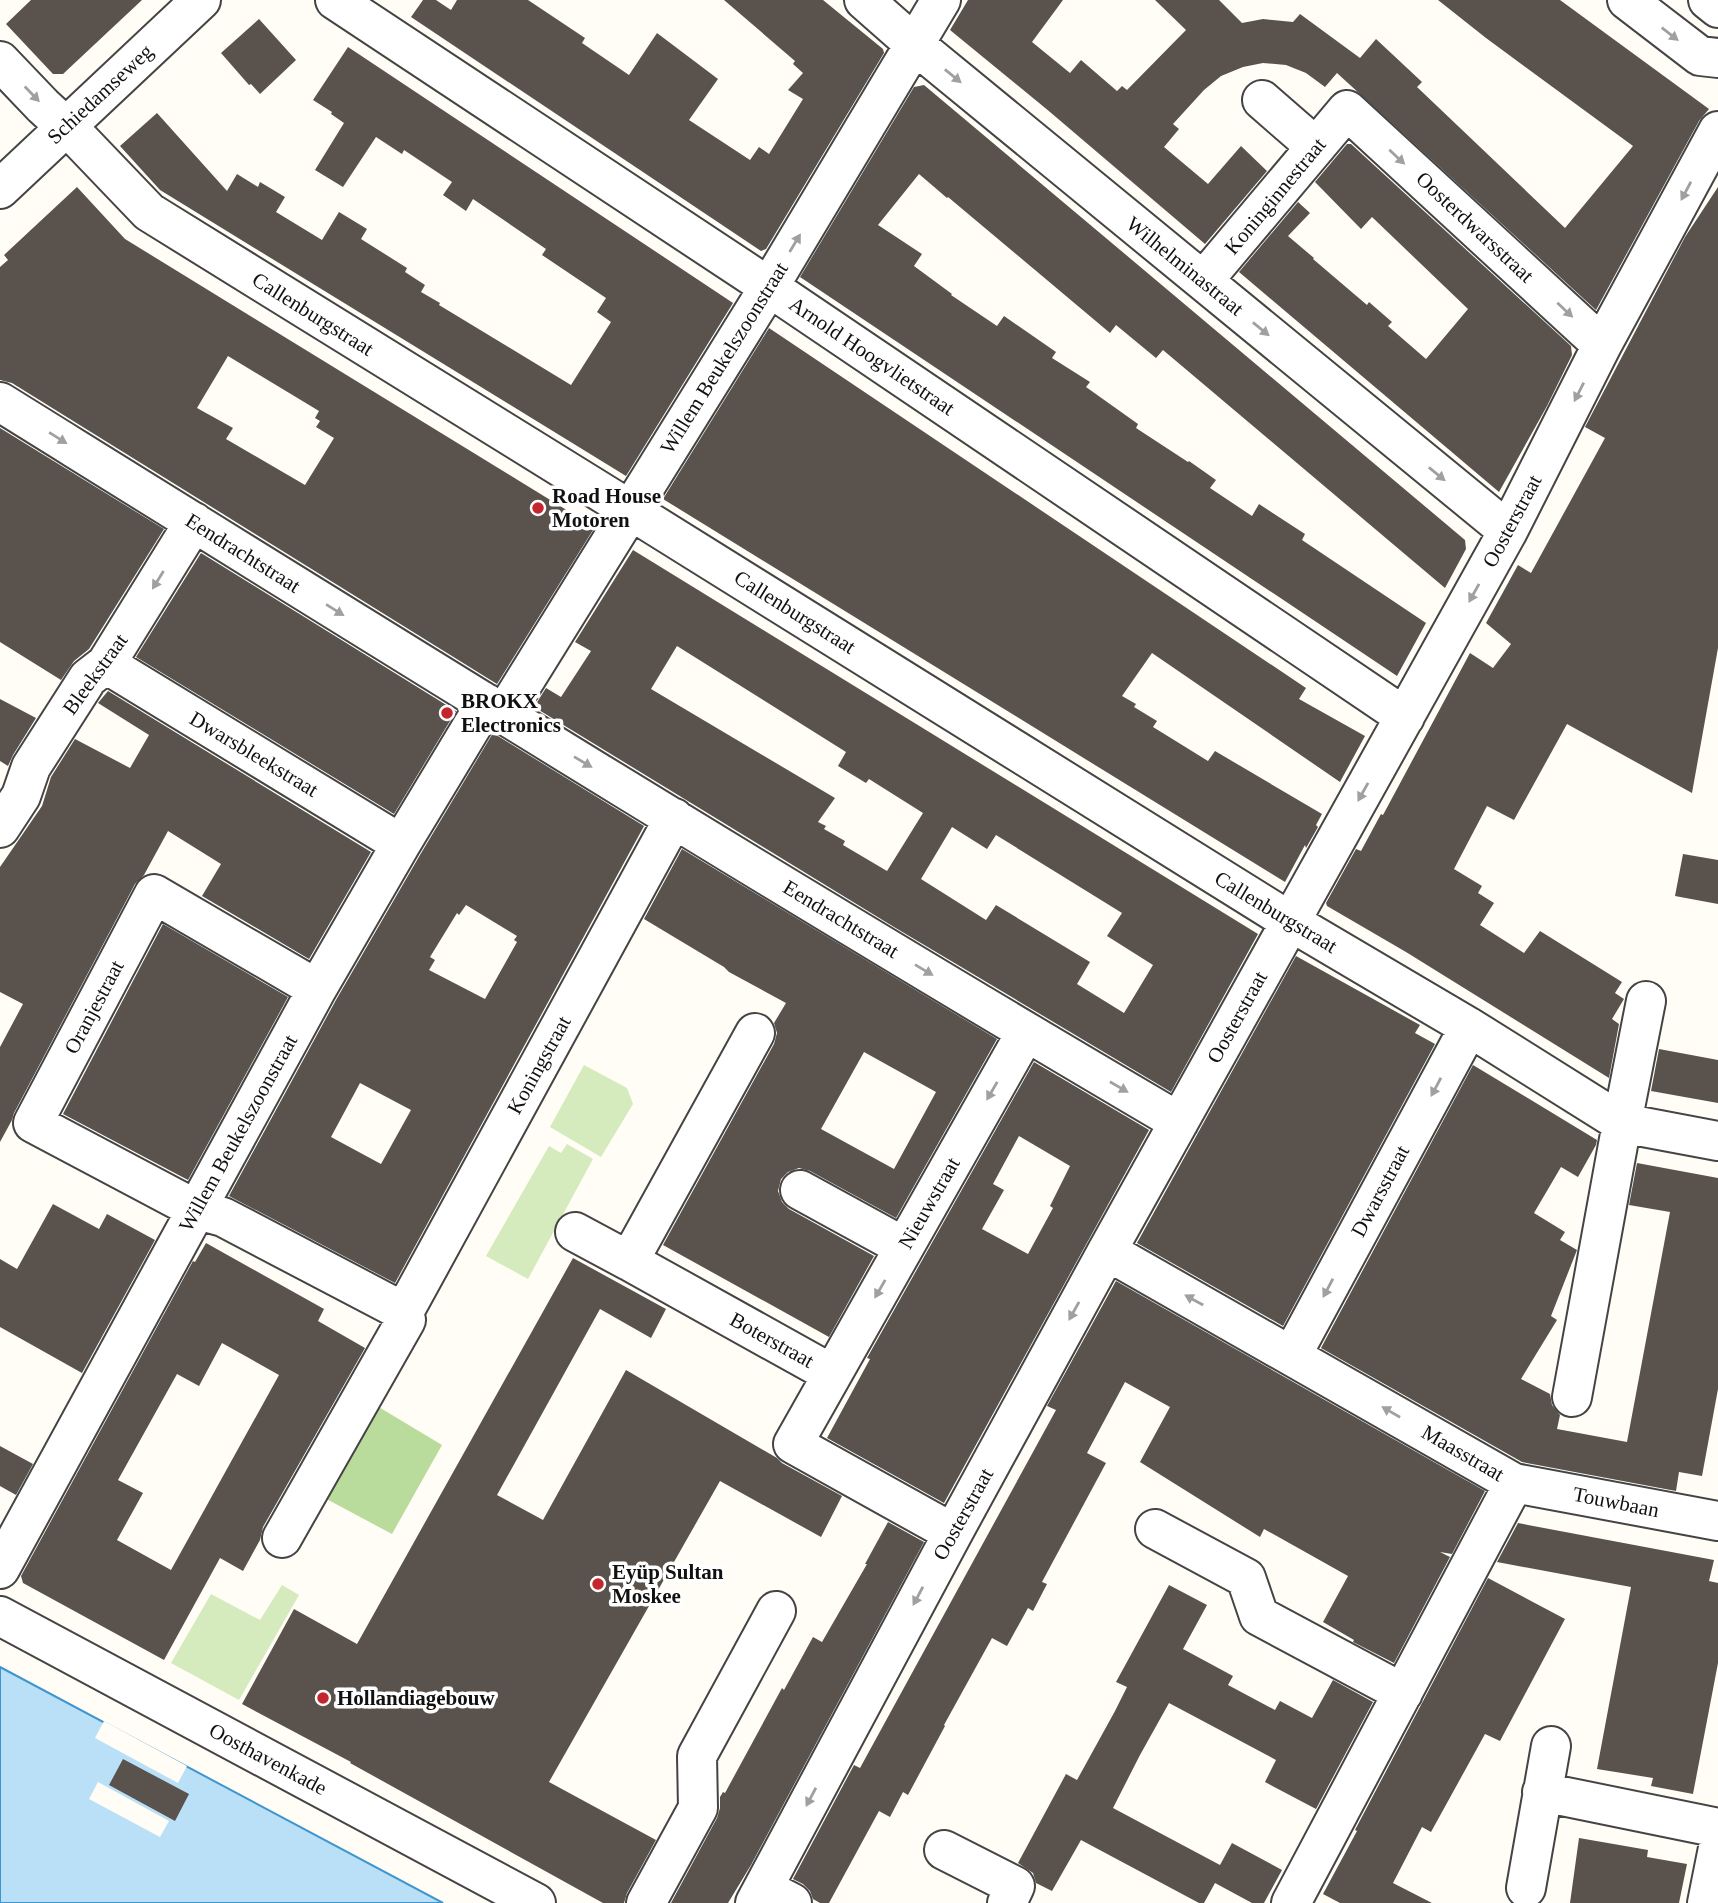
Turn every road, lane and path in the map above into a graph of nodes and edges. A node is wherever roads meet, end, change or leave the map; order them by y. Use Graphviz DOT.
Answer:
graph roads {
  1 [pos="201,0"];
  2 [pos="335,0"];
  3 [pos="863,0"];
  4 [pos="941,0"];
  5 [pos="1627,0"];
  6 [pos="1707,0"];
  7 [pos="1718,8"];
  8 [pos="914,44"];
  9 [pos="1718,58"];
  10 [pos="0,61"];
  11 [pos="1262,100"];
  12 [pos="1347,110"];
  13 [pos="65,127"];
  14 [pos="1718,131"];
  15 [pos="1316,147"];
  16 [pos="0,189"];
  17 [pos="1203,281"];
  18 [pos="769,287"];
  19 [pos="1602,345"];
  20 [pos="0,402"];
  21 [pos="630,509"];
  22 [pos="194,523"];
  23 [pos="1507,531"];
  24 [pos="106,664"];
  25 [pos="495,709"];
  26 [pos="1405,717"];
  27 [pos="10,790"];
  28 [pos="674,818"];
  29 [pos="0,828"];
  30 [pos="401,844"];
  31 [pos="1291,922"];
  32 [pos="317,989"];
  33 [pos="1646,1001"];
  34 [pos="1469,1027"];
  35 [pos="1026,1032"];
  36 [pos="755,1033"];
  37 [pos="1179,1122"];
  38 [pos="1622,1123"];
  39 [pos="1718,1141"];
  40 [pos="800,1190"];
  41 [pos="197,1210"];
  42 [pos="575,1232"];
  43 [pos="904,1247"];
  44 [pos="1107,1251"];
  45 [pos="629,1261"];
  46 [pos="404,1312"];
  47 [pos="1292,1355"];
  48 [pos="832,1374"];
  49 [pos="1572,1397"];
  50 [pos="1514,1483"];
  51 [pos="1718,1521"];
  52 [pos="1155,1529"];
  53 [pos="953,1533"];
  54 [pos="282,1538"];
  55 [pos="0,1569"];
  56 [pos="776,1611"];
  57 [pos="0,1616"];
  58 [pos="1402,1693"];
  59 [pos="1551,1746"];
  60 [pos="1542,1792"];
  61 [pos="1718,1828"];
  62 [pos="1718,1848"];
  63 [pos="944,1850"];
  64 [pos="1526,1888"];
  65 [pos="770,1898"];
  66 [pos="536,1903"];
  67 [pos="646,1903"];
  68 [pos="1007,1903"];
  69 [pos="1291,1903"];
  70 [pos="1707,1903"];
  1 -- 13 [label="street, Schiedamseweg"];
  2 -- 18 [label="street, Arnold Hoogvlietstraat"];
  3 -- 8 [label="street, Wilhelminastraat"];
  4 -- 8 [label="street, Willem Beukelszoonstraat"];
  5 -- 9 [label="street, one-way"];
  6 -- 7 [label="street"];
  8 -- 17 [label="street, Wilhelminastraat, one-way"];
  18 -- 8 [label="street, Willem Beukelszoonstraat, one-way"];
  10 -- 13 [label="street, Callenburgstraat, one-way"];
  11 -- 15 [label="street"];
  12 -- 15 [label="street, Koninginnestraat"];
  12 -- 19 [label="street, Oosterdwarsstraat, one-way"];
  13 -- 16 [label="street, Schiedamseweg"];
  13 -- 21 [label="street, Callenburgstraat"];
  14 -- 19 [label="street, Oosterstraat, one-way"];
  15 -- 17 [label="street, Koninginnestraat"];
  17 -- 23 [label="street, Wilhelminastraat, one-way"];
  18 -- 21 [label="street, Willem Beukelszoonstraat"];
  18 -- 26 [label="street, Arnold Hoogvlietstraat"];
  19 -- 23 [label="street, Oosterstraat, one-way"];
  20 -- 22 [label="street, Eendrachtstraat, one-way"];
  21 -- 25 [label="street, Willem Beukelszoonstraat"];
  21 -- 31 [label="street, Callenburgstraat"];
  22 -- 24 [label="street, Bleekstraat, one-way"];
  22 -- 25 [label="street, Eendrachtstraat, one-way"];
  23 -- 26 [label="street, Oosterstraat, one-way"];
  24 -- 27 [label="street, Bleekstraat"];
  24 -- 30 [label="street, Dwarsbleekstraat"];
  25 -- 28 [label="street, Eendrachtstraat, one-way"];
  25 -- 30 [label="street, Willem Beukelszoonstraat"];
  26 -- 31 [label="street, Oosterstraat, one-way"];
  27 -- 29 [label="street, Bleekstraat"];
  28 -- 35 [label="street, Eendrachtstraat, one-way"];
  28 -- 46 [label="street, Koningstraat"];
  30 -- 32 [label="street, Willem Beukelszoonstraat"];
  31 -- 34 [label="street, Callenburgstraat"];
  31 -- 37 [label="street, Oosterstraat"];
  32 -- 41 [label="street, Willem Beukelszoonstraat"];
  32 -- 41 [label="street, Oranjestraat"];
  33 -- 38 [label="street"];
  34 -- 38 [label="street, Callenburgstraat"];
  34 -- 47 [label="street, Dwarsstraat, one-way"];
  35 -- 37 [label="street, Eendrachtstraat, one-way"];
  35 -- 43 [label="street, Nieuwstraat, one-way"];
  36 -- 45 [label="street"];
  37 -- 44 [label="street, Oosterstraat"];
  38 -- 39 [label="street"];
  38 -- 49 [label="street"];
  40 -- 43 [label="street"];
  41 -- 46 [label="street"];
  41 -- 55 [label="street, Willem Beukelszoonstraat"];
  42 -- 45 [label="street, Boterstraat"];
  43 -- 48 [label="street, Nieuwstraat, one-way"];
  47 -- 44 [label="street, Maasstraat, one-way"];
  44 -- 53 [label="street, Oosterstraat, one-way"];
  45 -- 48 [label="street, Boterstraat"];
  46 -- 54 [label="street, Koningstraat"];
  50 -- 47 [label="street, Maasstraat, one-way"];
  48 -- 53 [label="street, Boterstraat"];
  50 -- 51 [label="street, Touwbaan"];
  50 -- 58 [label="street, Maasstraat"];
  52 -- 58 [label="street"];
  53 -- 65 [label="street, Oosterstraat, one-way"];
  56 -- 67 [label="street"];
  57 -- 66 [label="street, Oosthavenkade"];
  58 -- 69 [label="street, Maasstraat"];
  59 -- 60 [label="street"];
  60 -- 61 [label="street"];
  60 -- 64 [label="street"];
  62 -- 70 [label="street"];
  63 -- 68 [label="street"];
}
